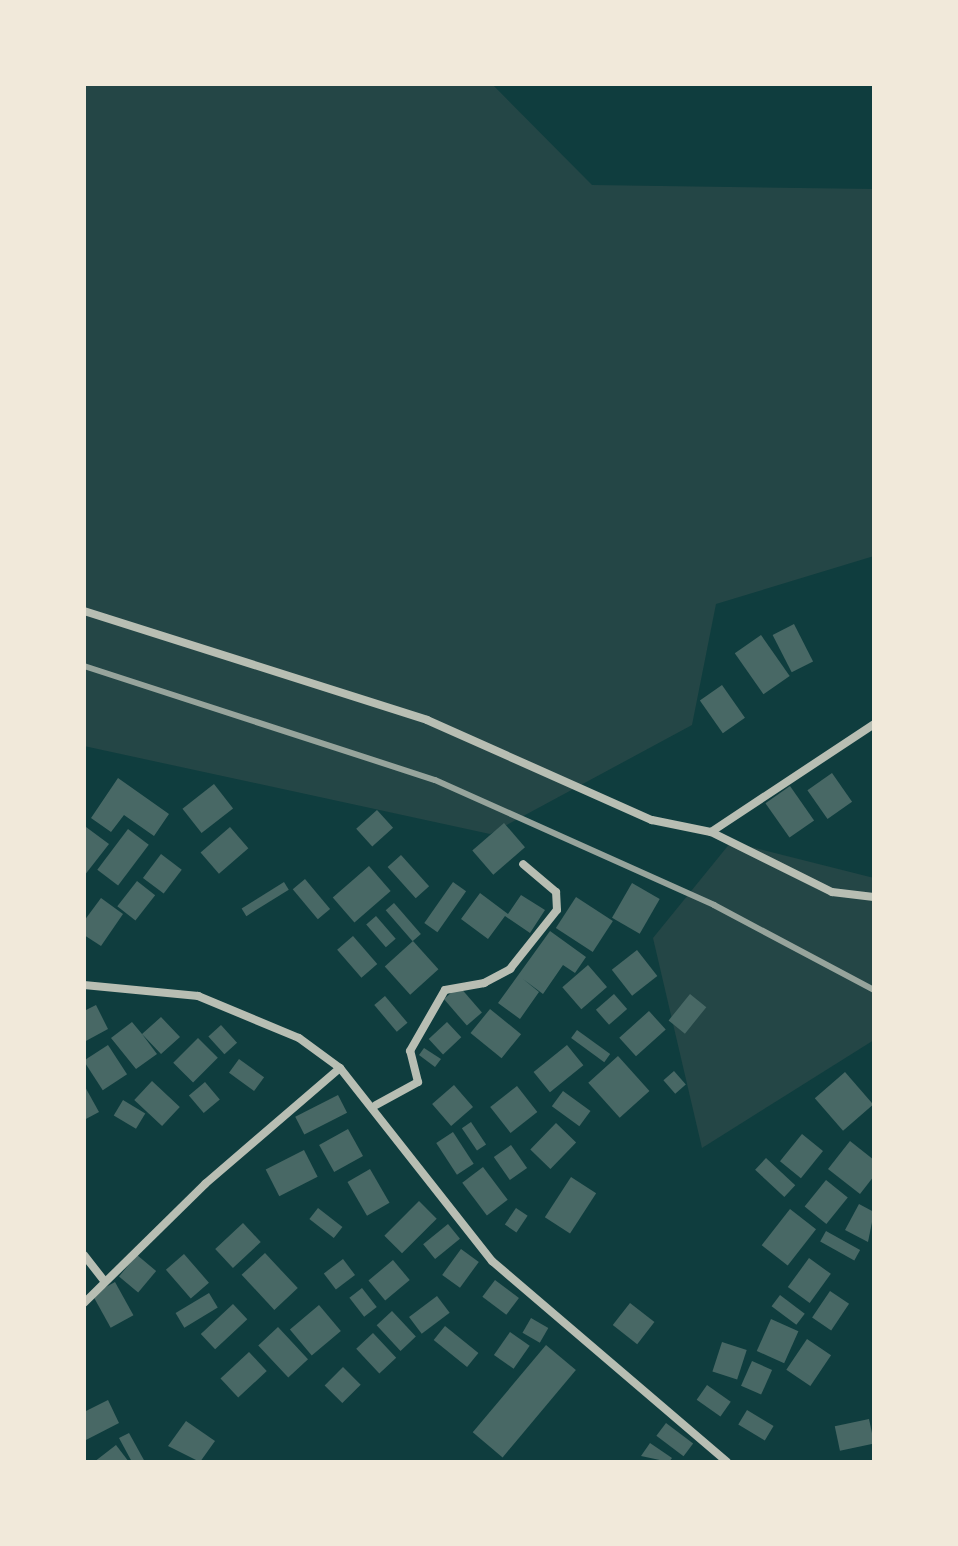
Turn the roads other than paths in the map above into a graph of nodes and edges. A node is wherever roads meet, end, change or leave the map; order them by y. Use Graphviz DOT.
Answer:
graph roads {
  1 [pos="84,611"];
  2 [pos="874,724"];
  3 [pos="711,832"];
  4 [pos="523,864"];
  5 [pos="874,897"];
  6 [pos="84,985"];
  7 [pos="340,1068"];
  8 [pos="376,1105"];
  9 [pos="84,1255"];
  10 [pos="104,1281"];
  11 [pos="84,1303"];
  12 [pos="727,1462"];
  1 -- 3 [label="street"];
  2 -- 3 [label="street"];
  3 -- 5 [label="street"];
  4 -- 8 [label="street"];
  6 -- 7 [label="street"];
  7 -- 8 [label="street"];
  7 -- 10 [label="street"];
  8 -- 12 [label="street"];
  9 -- 10 [label="street"];
  10 -- 11 [label="street"];
}
